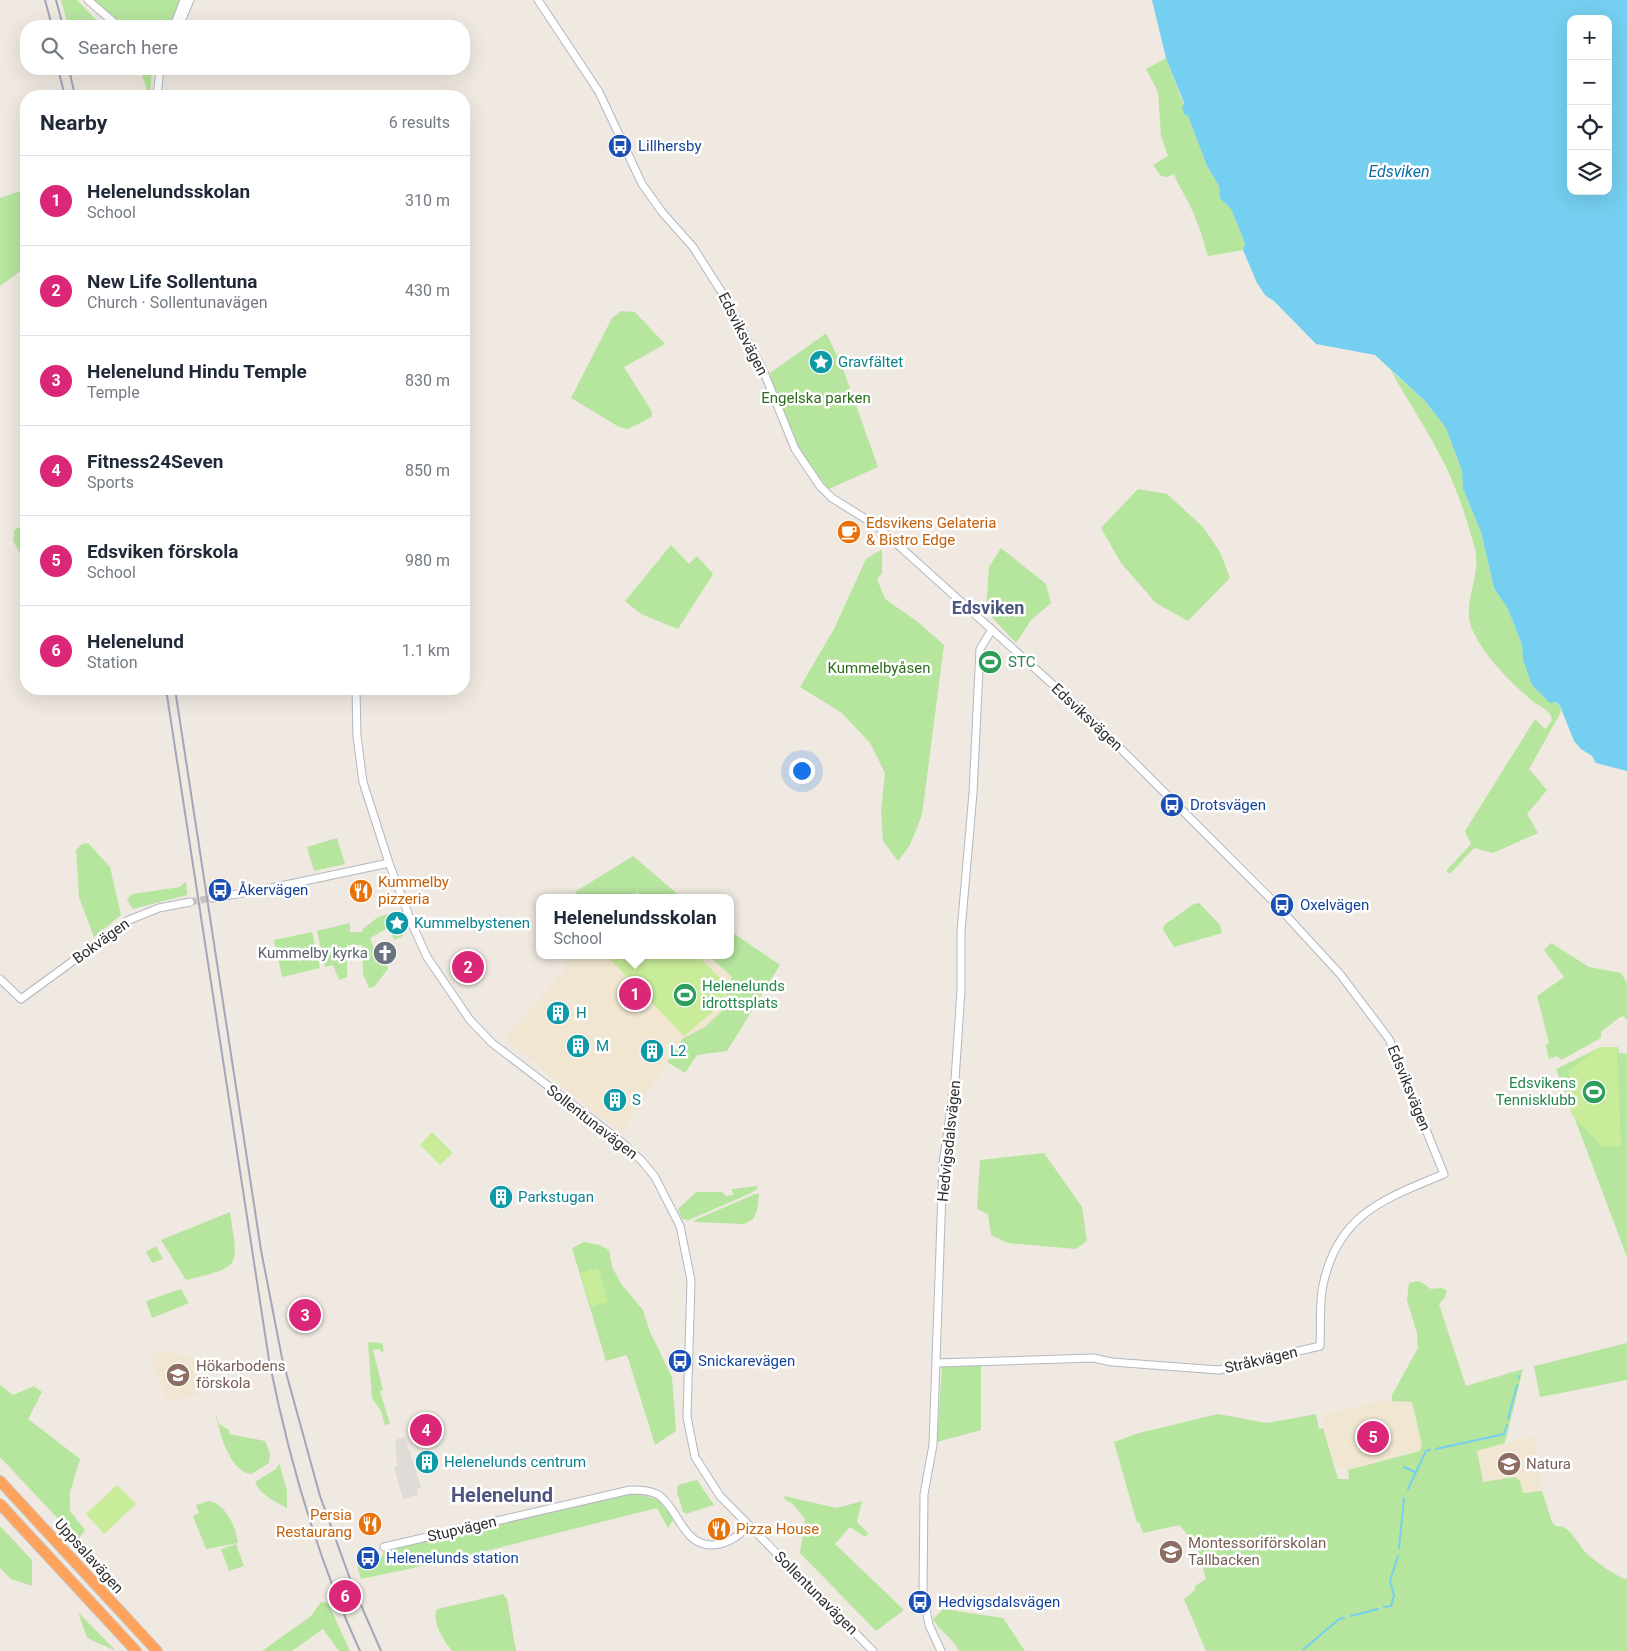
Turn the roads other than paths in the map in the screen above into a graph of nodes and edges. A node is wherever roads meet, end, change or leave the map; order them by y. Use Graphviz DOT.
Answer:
graph roads {
  1 [pos="88,0"];
  2 [pos="184,0"];
  3 [pos="190,0"];
  4 [pos="538,0"];
  5 [pos="111,20"];
  6 [pos="176,20"];
  7 [pos="182,20"];
  8 [pos="160,75"];
  9 [pos="158,90"];
  10 [pos="991,631"];
  11 [pos="356,695"];
  12 [pos="389,863"];
  13 [pos="212,898"];
  14 [pos="190,902"];
  15 [pos="0,978"];
  16 [pos="1444,1174"];
  17 [pos="937,1363"];
  18 [pos="0,1481"];
  19 [pos="0,1504"];
  20 [pos="748,1526"];
  21 [pos="384,1547"];
  22 [pos="136,1651"];
  23 [pos="157,1651"];
  24 [pos="873,1651"];
  25 [pos="941,1651"];
  1 -- 5 [label="street"];
  2 -- 6 [label="street"];
  3 -- 7 [label="street"];
  4 -- 10 [label="street, Edsviksvägen"];
  8 -- 9 [label="street"];
  10 -- 16 [label="street, Edsviksvägen"];
  10 -- 17 [label="street, Hedvigsdalsvägen"];
  11 -- 12 [label="street, Sollentunavägen"];
  12 -- 13 [label="street"];
  12 -- 20 [label="street, Sollentunavägen"];
  14 -- 15 [label="street, Bokvägen"];
  16 -- 17 [label="street, Stråkvägen"];
  17 -- 25 [label="street, Hedvigsdalsvägen"];
  18 -- 23 [label="highway, Uppsalavägen"];
  19 -- 22 [label="highway, Uppsalavägen"];
  20 -- 21 [label="street, Stupvägen"];
  20 -- 24 [label="street, Sollentunavägen"];
}
